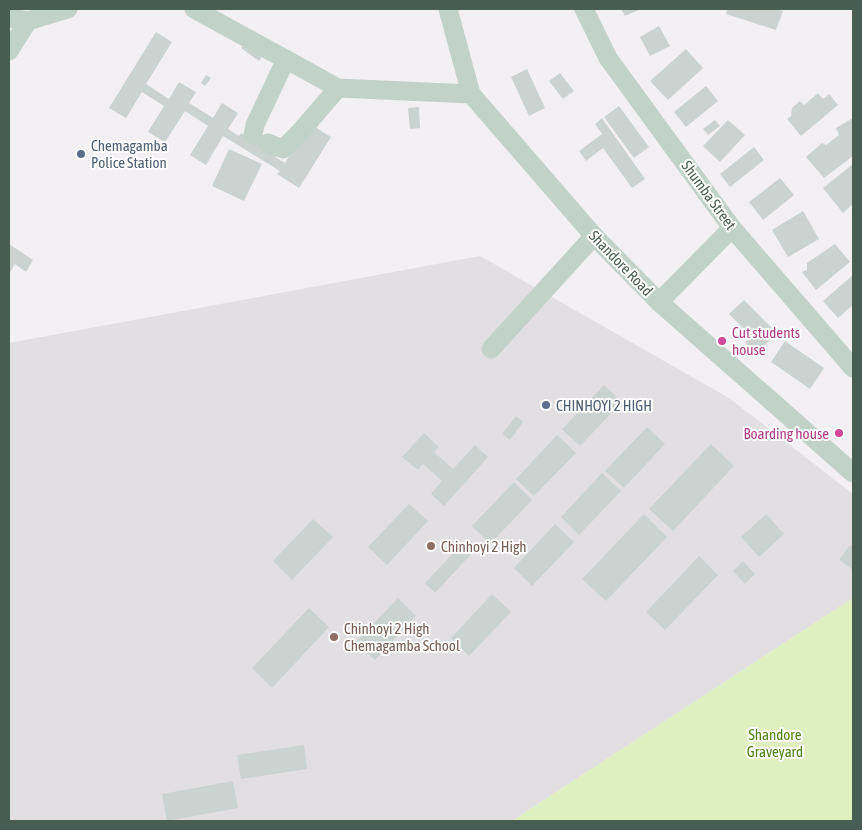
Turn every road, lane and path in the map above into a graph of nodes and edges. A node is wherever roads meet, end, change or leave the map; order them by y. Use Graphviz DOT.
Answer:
graph roads {
  1 [pos="68,9"];
  2 [pos="194,9"];
  3 [pos="448,9"];
  4 [pos="584,9"];
  5 [pos="9,18"];
  6 [pos="28,21"];
  7 [pos="9,51"];
  8 [pos="286,59"];
  9 [pos="338,88"];
  10 [pos="471,94"];
  11 [pos="732,228"];
  12 [pos="594,236"];
  13 [pos="659,302"];
  14 [pos="490,349"];
  15 [pos="853,368"];
  16 [pos="853,473"];
  1 -- 6 [label="street"];
  2 -- 8 [label="street"];
  3 -- 10 [label="street, Shandore Road"];
  4 -- 11 [label="street, Shumba Street"];
  5 -- 6 [label="street"];
  6 -- 7 [label="street"];
  8 -- 9 [label="street"];
  8 -- 9 [label="street"];
  9 -- 10 [label="street"];
  10 -- 12 [label="street, Shandore Road"];
  11 -- 13 [label="street"];
  11 -- 15 [label="street, Shumba Street"];
  12 -- 13 [label="street, Shandore Road"];
  12 -- 14 [label="street"];
  13 -- 16 [label="street, Shandore Road"];
}
